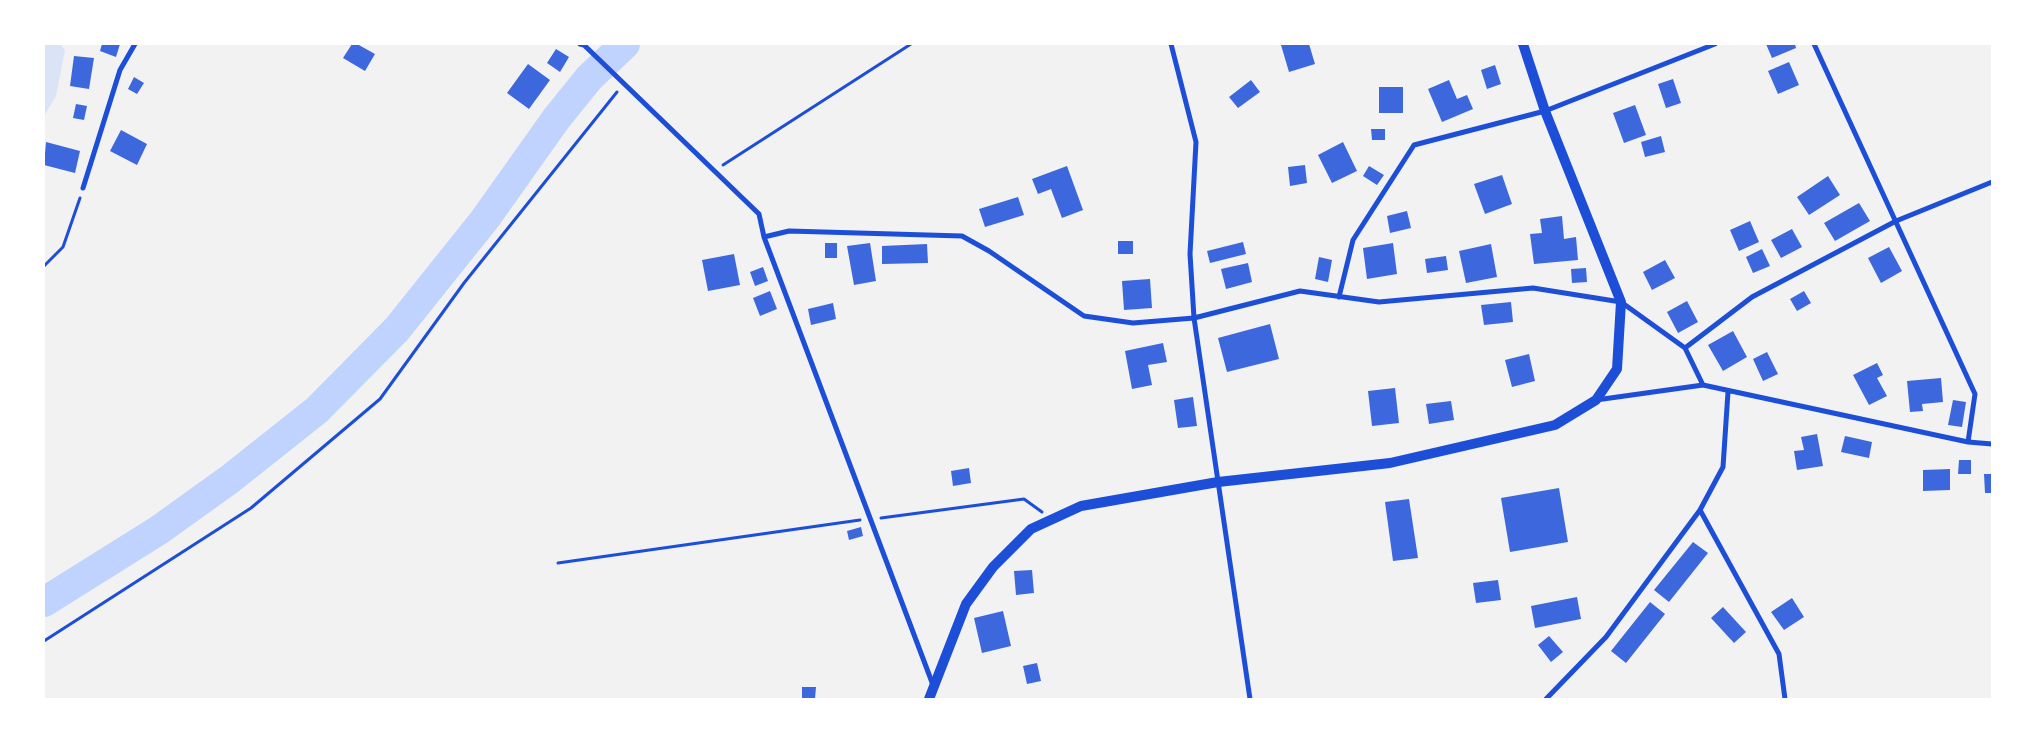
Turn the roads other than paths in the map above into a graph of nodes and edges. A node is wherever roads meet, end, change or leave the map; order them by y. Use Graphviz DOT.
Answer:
graph roads {
  1 [pos="135,44"];
  2 [pos="582,44"];
  3 [pos="1170,44"];
  4 [pos="1523,44"];
  5 [pos="1716,44"];
  6 [pos="1814,44"];
  7 [pos="1545,111"];
  8 [pos="1992,182"];
  9 [pos="83,188"];
  10 [pos="1896,222"];
  11 [pos="764,238"];
  12 [pos="1338,296"];
  13 [pos="1621,302"];
  14 [pos="1194,318"];
  15 [pos="1685,348"];
  16 [pos="1703,385"];
  17 [pos="1728,392"];
  18 [pos="1596,400"];
  19 [pos="1968,442"];
  20 [pos="1992,444"];
  21 [pos="1218,482"];
  22 [pos="1700,510"];
  23 [pos="934,687"];
  24 [pos="929,699"];
  25 [pos="1250,699"];
  26 [pos="1546,699"];
  27 [pos="1785,699"];
  1 -- 9 [label="street"];
  2 -- 11 [label="street"];
  3 -- 14 [label="street"];
  4 -- 7 [label="main road"];
  5 -- 7 [label="street"];
  6 -- 10 [label="street"];
  7 -- 12 [label="street"];
  7 -- 13 [label="main road"];
  8 -- 10 [label="street"];
  10 -- 15 [label="street"];
  10 -- 19 [label="street"];
  11 -- 14 [label="street"];
  11 -- 23 [label="street"];
  12 -- 13 [label="street"];
  12 -- 14 [label="street"];
  13 -- 15 [label="street"];
  13 -- 18 [label="main road"];
  14 -- 21 [label="street"];
  15 -- 16 [label="street"];
  16 -- 17 [label="street"];
  16 -- 18 [label="street"];
  17 -- 19 [label="street"];
  17 -- 22 [label="street"];
  18 -- 21 [label="main road"];
  19 -- 20 [label="street"];
  21 -- 23 [label="main road"];
  21 -- 25 [label="street"];
  22 -- 26 [label="street"];
  22 -- 27 [label="street"];
  23 -- 24 [label="main road"];
}
